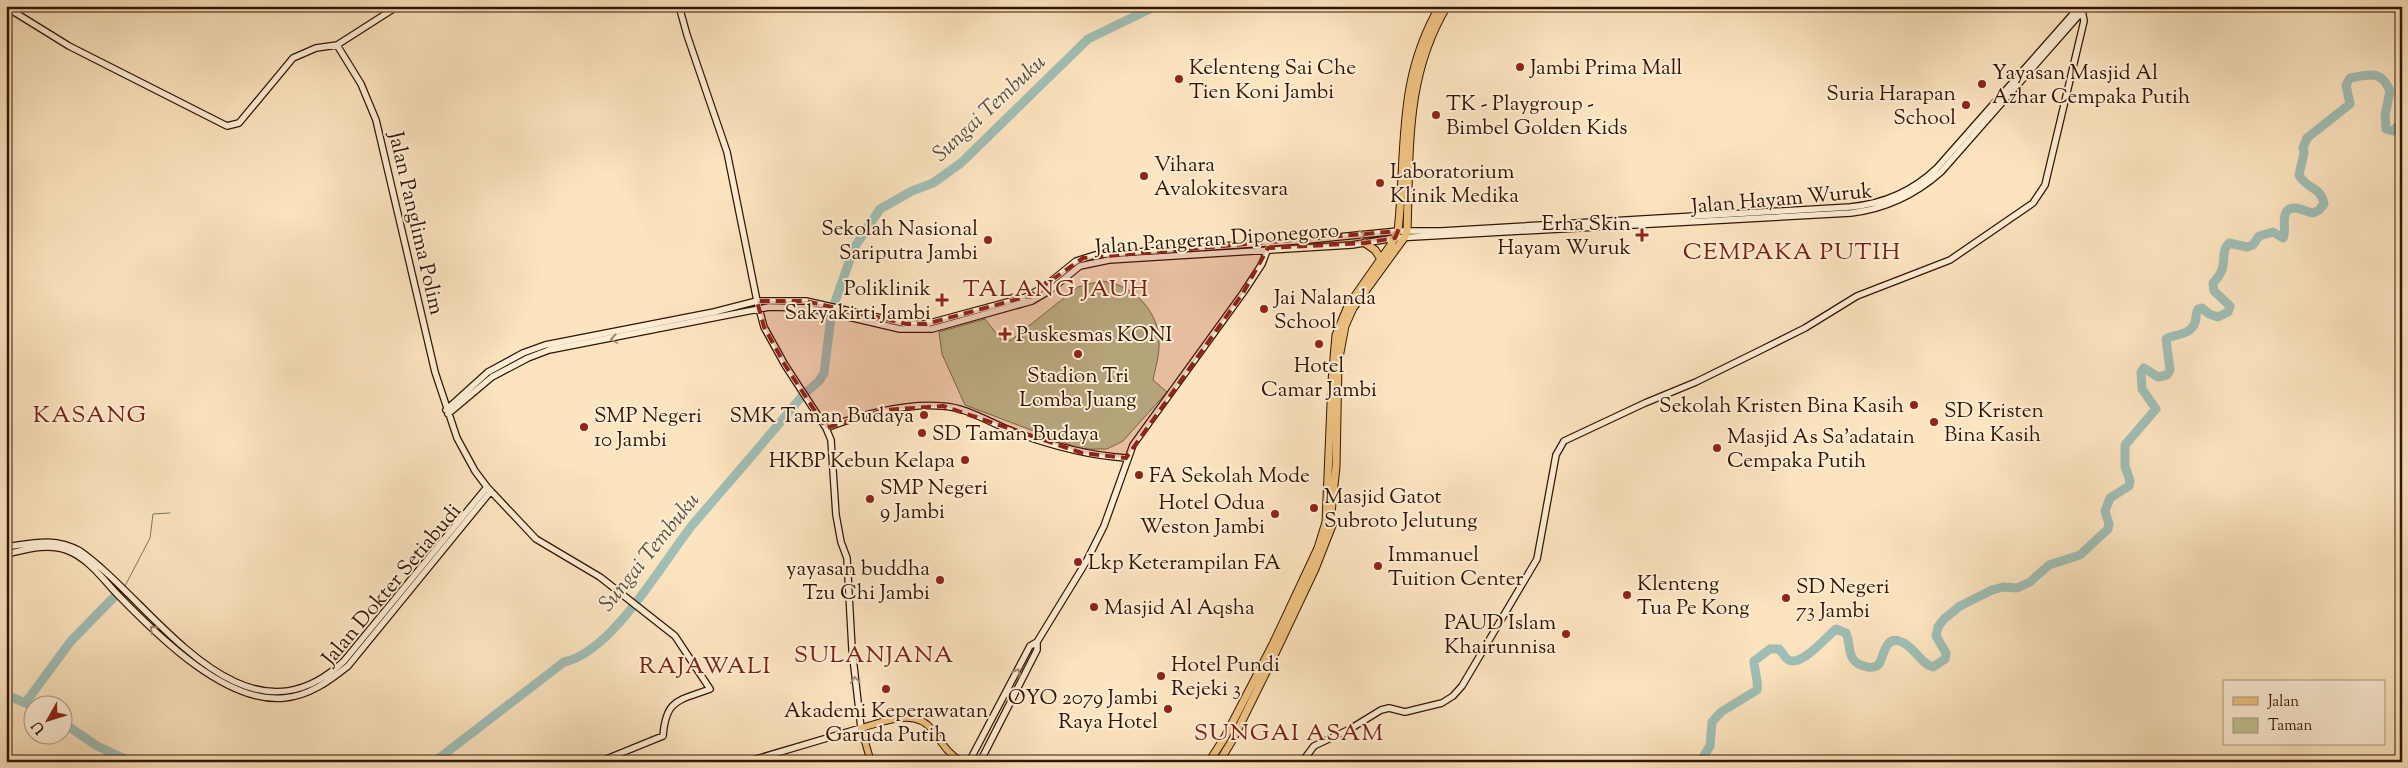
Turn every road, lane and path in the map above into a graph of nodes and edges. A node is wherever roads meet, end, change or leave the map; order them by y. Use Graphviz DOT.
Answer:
graph roads {
  1 [pos="398,6"];
  2 [pos="679,6"];
  3 [pos="6,7"];
  4 [pos="1442,8"];
  5 [pos="2082,8"];
  6 [pos="337,45"];
  7 [pos="1415,79"];
  8 [pos="1396,234"];
  9 [pos="1405,235"];
  10 [pos="1365,243"];
  11 [pos="1268,248"];
  12 [pos="1174,253"];
  13 [pos="1381,259"];
  14 [pos="757,301"];
  15 [pos="760,308"];
  16 [pos="994,308"];
  17 [pos="672,324"];
  18 [pos="512,358"];
  19 [pos="516,364"];
  20 [pos="480,382"];
  21 [pos="447,412"];
  22 [pos="826,428"];
  23 [pos="1126,458"];
  24 [pos="489,489"];
  25 [pos="37,545"];
  26 [pos="6,547"];
  27 [pos="80,553"];
  28 [pos="6,554"];
  29 [pos="1038,642"];
  30 [pos="999,705"];
  31 [pos="1006,709"];
  32 [pos="861,728"];
  33 [pos="948,753"];
  34 [pos="946,761"];
  35 [pos="599,762"];
  36 [pos="746,762"];
  37 [pos="871,762"];
  38 [pos="932,762"];
  39 [pos="962,762"];
  40 [pos="969,762"];
  41 [pos="980,762"];
  42 [pos="1209,762"];
  43 [pos="1219,762"];
  44 [pos="1302,762"];
  1 -- 6 [label="street"];
  2 -- 14 [label="street"];
  3 -- 6 [label="street"];
  4 -- 7 [label="highway"];
  5 -- 9 [label="street, Jalan Hayam Wuruk"];
  5 -- 44 [label="street"];
  6 -- 21 [label="street, Jalan Panglima Polim"];
  7 -- 8 [label="highway"];
  7 -- 9 [label="highway"];
  8 -- 9 [label="street, Jalan Hayam Wuruk"];
  8 -- 10 [label="street, Jalan Pangeran Diponegoro"];
  12 -- 8 [label="street, Jalan Pangeran Diponegoro, one-way"];
  8 -- 13 [label="highway"];
  9 -- 43 [label="highway"];
  10 -- 11 [label="street, Jalan Pangeran Diponegoro"];
  10 -- 13 [label="highway"];
  11 -- 12 [label="street, Jalan Pangeran Diponegoro"];
  11 -- 23 [label="street"];
  12 -- 16 [label="street, Jalan Pangeran Diponegoro"];
  13 -- 42 [label="highway"];
  14 -- 15 [label="street"];
  14 -- 16 [label="street, Jalan Pangeran Diponegoro"];
  14 -- 17 [label="street, Jalan Pangeran Diponegoro"];
  15 -- 16 [label="street, Jalan Pangeran Diponegoro"];
  15 -- 17 [label="street, Jalan Pangeran Diponegoro"];
  15 -- 22 [label="street"];
  17 -- 18 [label="street"];
  17 -- 19 [label="street, one-way"];
  18 -- 19 [label="street"];
  18 -- 20 [label="street"];
  19 -- 20 [label="street"];
  20 -- 21 [label="street"];
  21 -- 24 [label="street, Jalan Panglima Polim"];
  22 -- 23 [label="street"];
  32 -- 22 [label="street, one-way"];
  23 -- 29 [label="street"];
  24 -- 27 [label="street, Jalan Dokter Setiabudi"];
  24 -- 27 [label="street, Jalan Dokter Setiabudi, one-way"];
  24 -- 35 [label="street, Jalan Panglima Polim"];
  25 -- 26 [label="street, Jalan Dokter Setiabudi"];
  25 -- 27 [label="street, Jalan Dokter Setiabudi"];
  25 -- 28 [label="street, Jalan Dokter Setiabudi"];
  30 -- 29 [label="street, one-way"];
  29 -- 31 [label="street"];
  30 -- 31 [label="street"];
  30 -- 40 [label="street"];
  31 -- 41 [label="street"];
  32 -- 33 [label="main road"];
  32 -- 36 [label="street"];
  32 -- 37 [label="main road"];
  33 -- 34 [label="main road"];
  33 -- 39 [label="main road"];
  34 -- 38 [label="main road"];
}
